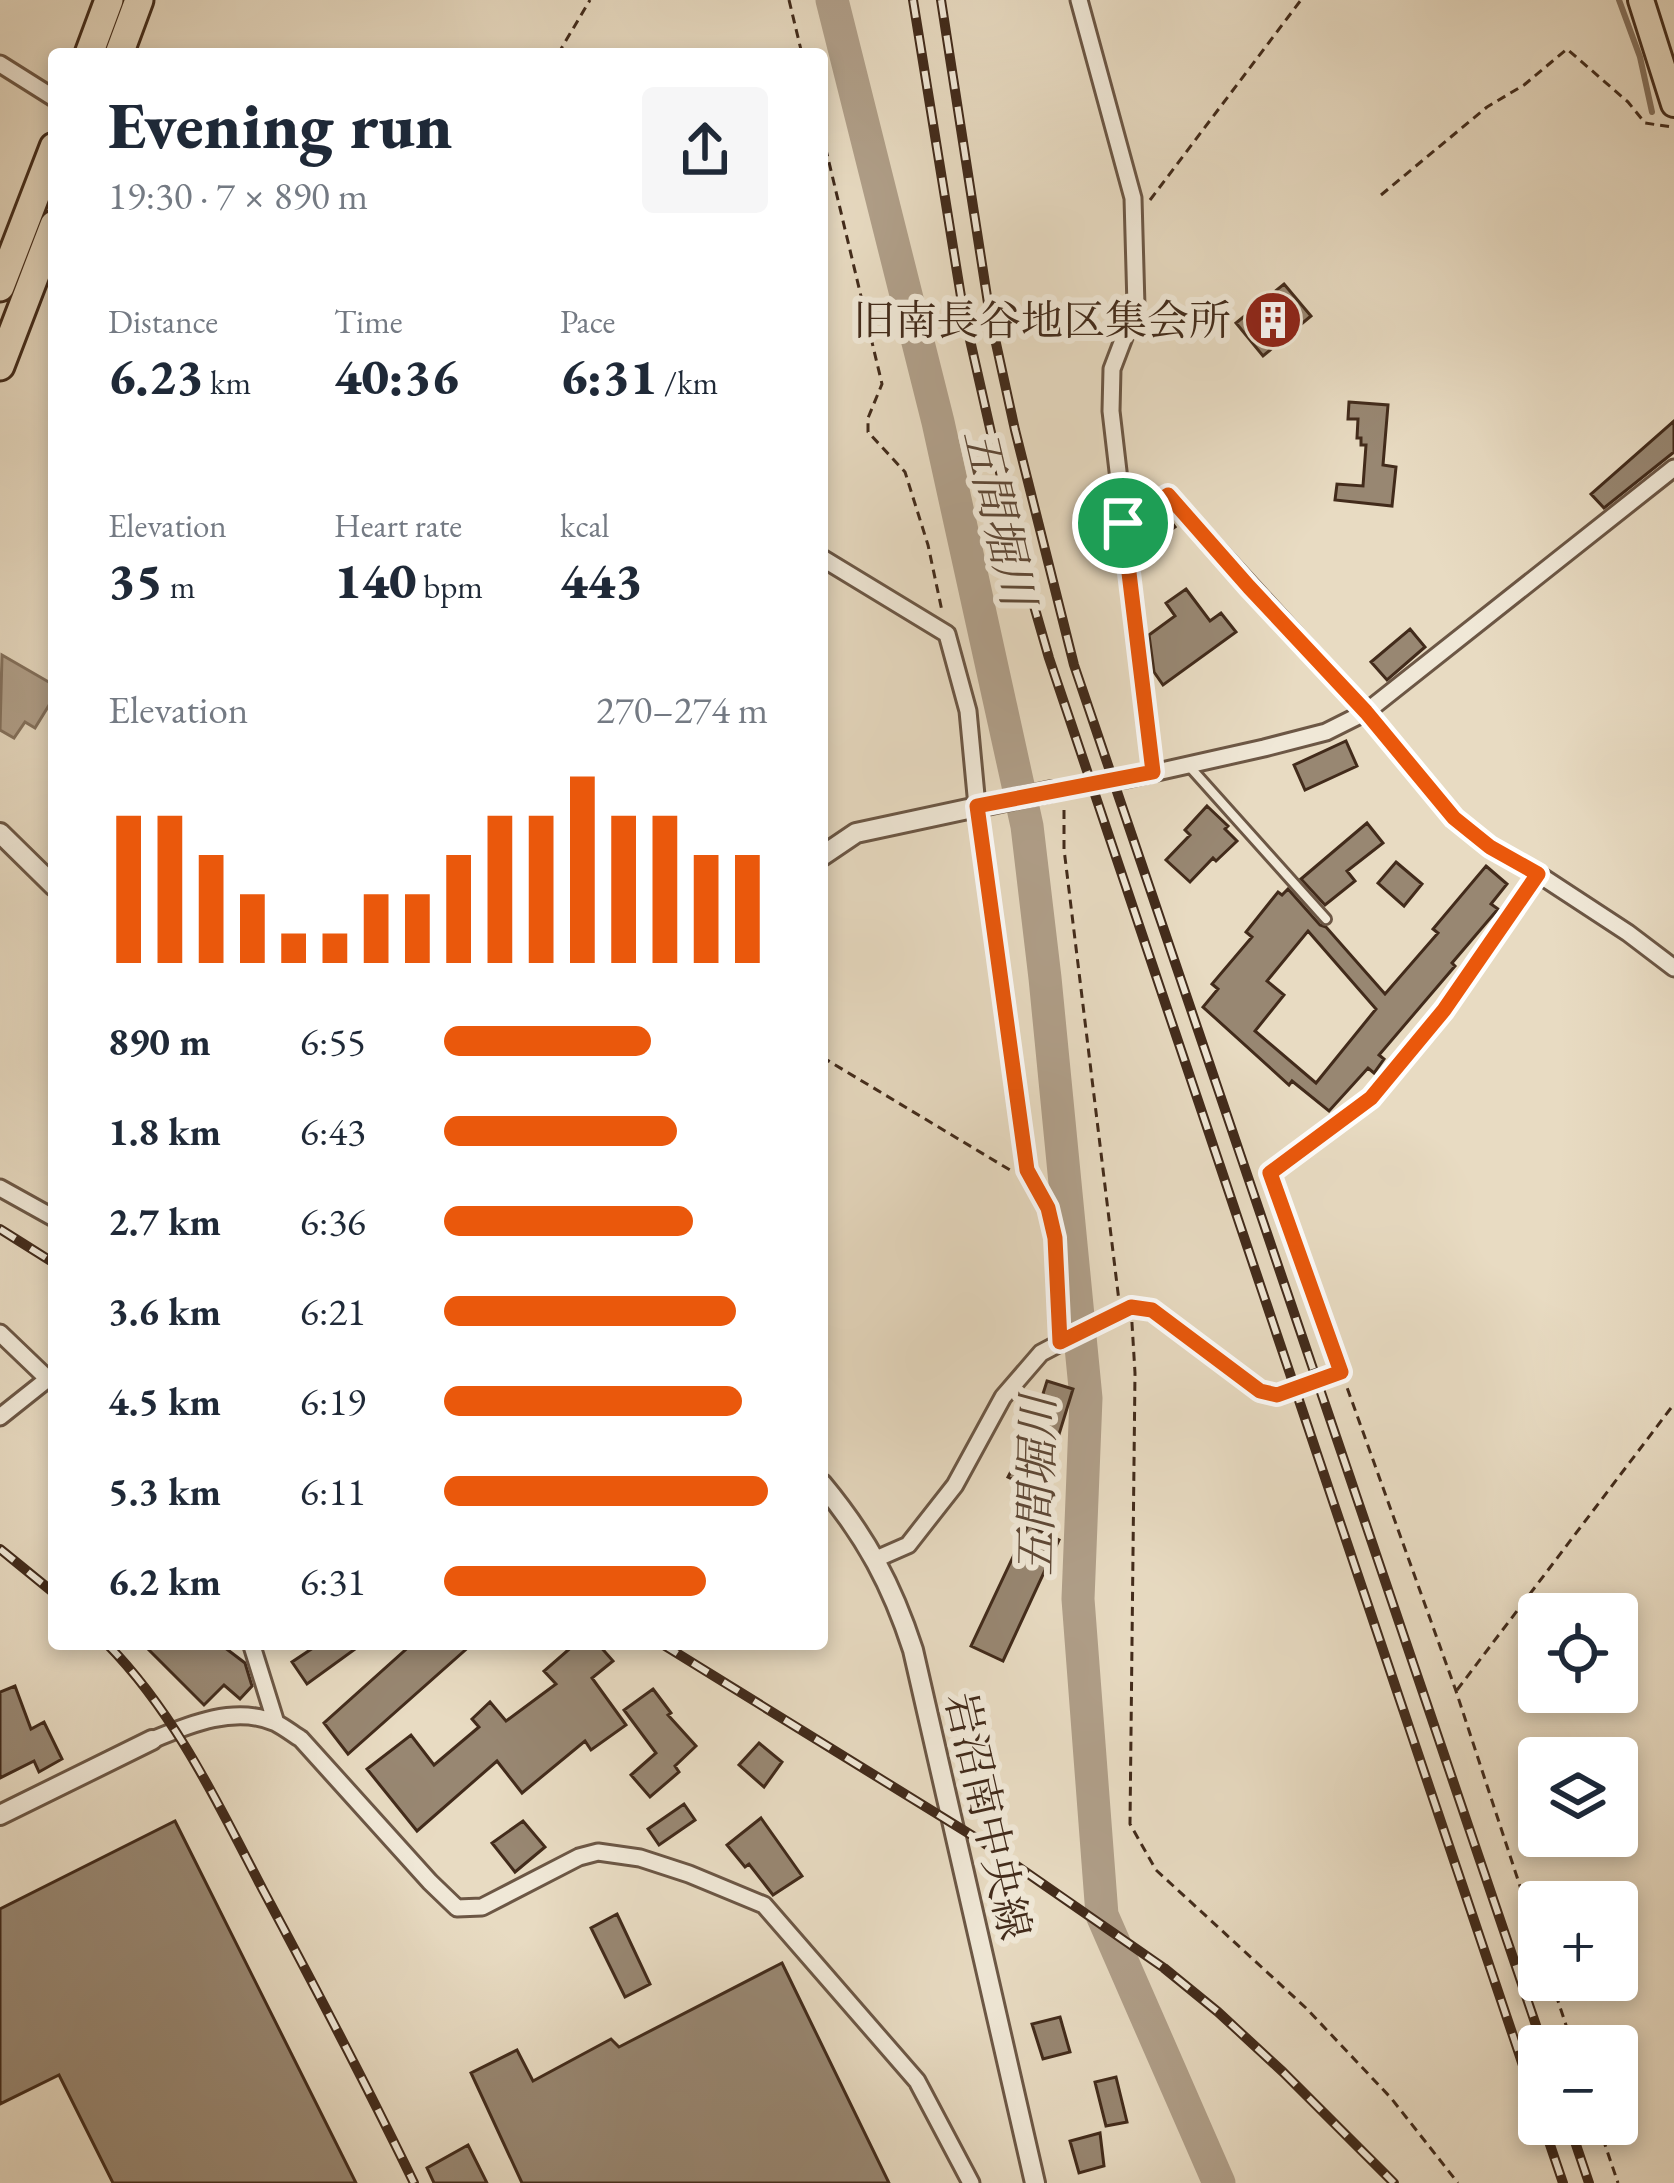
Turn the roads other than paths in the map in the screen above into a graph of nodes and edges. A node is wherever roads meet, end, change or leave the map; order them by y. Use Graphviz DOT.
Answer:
graph roads {
  1 [pos="109,0"];
  2 [pos="139,0"];
  3 [pos="1079,0"];
  4 [pos="1641,0"];
  5 [pos="91,48"];
  6 [pos="120,48"];
  7 [pos="0,64"];
  8 [pos="48,94"];
  9 [pos="1674,104"];
  10 [pos="48,163"];
  11 [pos="48,240"];
  12 [pos="0,287"];
  13 [pos="0,367"];
  14 [pos="1674,468"];
  15 [pos="1123,523"];
  16 [pos="828,562"];
  17 [pos="1366,712"];
  18 [pos="1188,765"];
  19 [pos="1153,772"];
  20 [pos="1058,790"];
  21 [pos="977,806"];
  22 [pos="0,833"];
  23 [pos="828,852"];
  24 [pos="48,880"];
  25 [pos="1326,919"];
  26 [pos="1674,968"];
  27 [pos="0,1188"];
  28 [pos="48,1215"];
  29 [pos="1113,1315"];
  30 [pos="0,1333"];
  31 [pos="48,1374"];
  32 [pos="48,1379"];
  33 [pos="0,1417"];
  34 [pos="828,1491"];
  35 [pos="876,1559"];
  36 [pos="254,1650"];
  37 [pos="276,1723"];
  38 [pos="152,1740"];
  39 [pos="0,1816"];
  40 [pos="971,2183"];
  41 [pos="1035,2183"];
  1 -- 5 [label="highway"];
  2 -- 6 [label="highway"];
  3 -- 15 [label="street"];
  4 -- 9 [label="main road"];
  7 -- 8 [label="street"];
  10 -- 12 [label="highway"];
  11 -- 13 [label="highway"];
  14 -- 17 [label="street"];
  15 -- 17 [label="street"];
  15 -- 19 [label="street"];
  16 -- 21 [label="street"];
  17 -- 18 [label="street"];
  17 -- 26 [label="street"];
  18 -- 19 [label="street"];
  18 -- 25 [label="lane"];
  19 -- 20 [label="street"];
  20 -- 21 [label="street"];
  21 -- 23 [label="street"];
  22 -- 24 [label="street"];
  27 -- 28 [label="street"];
  29 -- 35 [label="street"];
  30 -- 31 [label="street"];
  32 -- 33 [label="street"];
  34 -- 35 [label="street, 岩沼南中央線"];
  35 -- 41 [label="street, 岩沼南中央線"];
  36 -- 37 [label="street"];
  37 -- 38 [label="street"];
  37 -- 40 [label="street"];
  38 -- 39 [label="street"];
}
